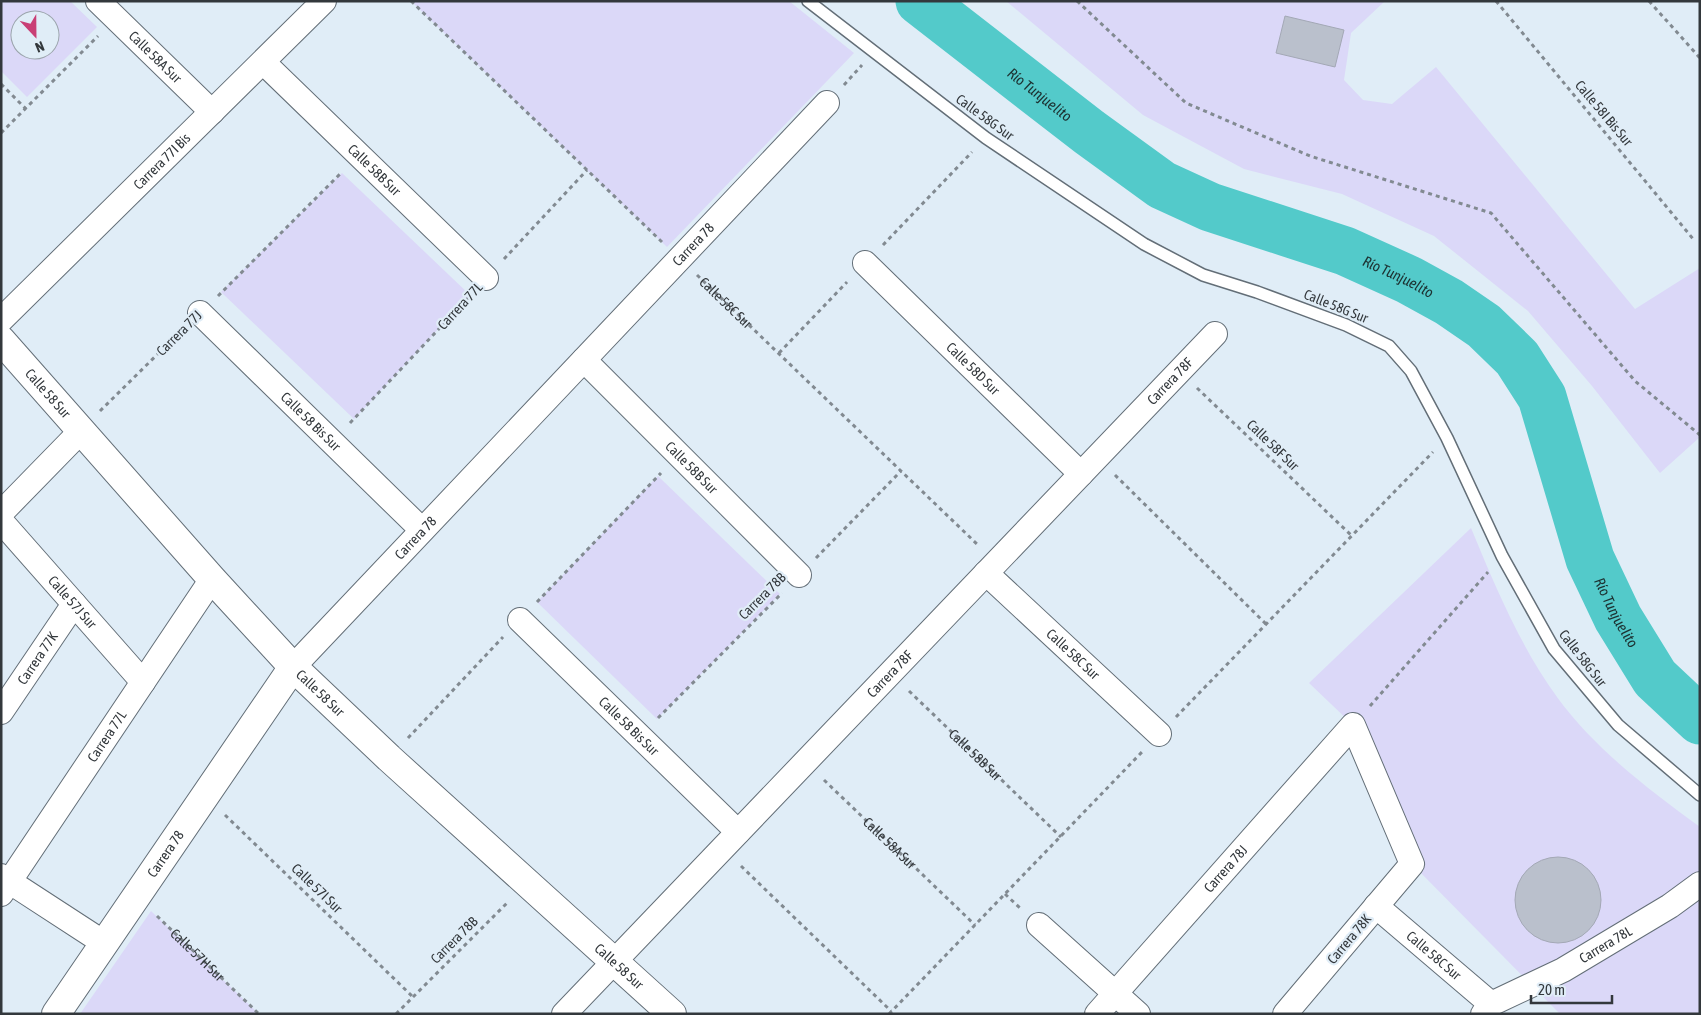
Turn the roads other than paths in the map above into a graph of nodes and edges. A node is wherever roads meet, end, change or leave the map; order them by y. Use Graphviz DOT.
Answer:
graph roads {
  1 [pos="98,1"];
  2 [pos="324,1"];
  3 [pos="808,1"];
  4 [pos="263,62"];
  5 [pos="827,104"];
  6 [pos="212,112"];
  7 [pos="865,263"];
  8 [pos="486,278"];
  9 [pos="200,313"];
  10 [pos="1,320"];
  11 [pos="1215,334"];
  12 [pos="1,340"];
  13 [pos="584,360"];
  14 [pos="81,431"];
  15 [pos="1081,474"];
  16 [pos="1,513"];
  17 [pos="1,521"];
  18 [pos="422,530"];
  19 [pos="991,568"];
  20 [pos="799,575"];
  21 [pos="212,579"];
  22 [pos="74,604"];
  23 [pos="520,620"];
  24 [pos="293,667"];
  25 [pos="143,682"];
  26 [pos="1,712"];
  27 [pos="1159,734"];
  28 [pos="1700,795"];
  29 [pos="730,840"];
  30 [pos="1412,864"];
  31 [pos="4,884"];
  32 [pos="1700,884"];
  33 [pos="1376,906"];
  34 [pos="1039,925"];
  35 [pos="104,943"];
  36 [pos="613,962"];
  37 [pos="1115,993"];
  38 [pos="1487,1009"];
  39 [pos="56,1014"];
  40 [pos="564,1014"];
  41 [pos="672,1014"];
  42 [pos="1097,1014"];
  43 [pos="1138,1014"];
  44 [pos="1285,1014"];
  1 -- 6 [label="street, Calle 58A Sur"];
  2 -- 4 [label="street, Carrera 77I Bis"];
  3 -- 28 [label="lane, Calle 58G Sur"];
  4 -- 6 [label="street, Carrera 77I Bis"];
  4 -- 8 [label="street, Calle 58B Sur"];
  5 -- 13 [label="street, Carrera 78"];
  6 -- 10 [label="street, Carrera 77I Bis"];
  7 -- 15 [label="street, Calle 58D Sur"];
  9 -- 18 [label="street, Calle 58 Bis Sur"];
  11 -- 15 [label="street, Carrera 78F"];
  12 -- 14 [label="street, Calle 58 Sur"];
  13 -- 18 [label="street, Carrera 78"];
  13 -- 20 [label="street, Calle 58B Sur"];
  14 -- 16 [label="street"];
  14 -- 21 [label="street, Calle 58 Sur"];
  15 -- 19 [label="street, Carrera 78F"];
  17 -- 22 [label="street, Calle 57J Sur"];
  18 -- 24 [label="street, Carrera 78"];
  19 -- 27 [label="street, Calle 58C Sur"];
  19 -- 29 [label="street, Carrera 78F"];
  21 -- 24 [label="street, Calle 58 Sur"];
  21 -- 25 [label="street, Carrera 77L"];
  22 -- 25 [label="street, Calle 57J Sur"];
  22 -- 26 [label="street, Carrera 77K"];
  23 -- 29 [label="street, Calle 58 Bis Sur"];
  24 -- 35 [label="street, Carrera 78"];
  24 -- 36 [label="street, Calle 58 Sur"];
  25 -- 31 [label="street, Carrera 77L"];
  29 -- 36 [label="street, Carrera 78F"];
  30 -- 33 [label="street, Carrera 78K"];
  30 -- 37 [label="street, Carrera 78J"];
  31 -- 35 [label="street"];
  32 -- 38 [label="street, Carrera 78L"];
  33 -- 38 [label="street, Calle 58C Sur"];
  33 -- 44 [label="street, Carrera 78K"];
  34 -- 37 [label="street"];
  35 -- 39 [label="street, Carrera 78"];
  36 -- 40 [label="street, Carrera 78F"];
  36 -- 41 [label="street, Calle 58 Sur"];
  37 -- 42 [label="street, Carrera 78J"];
  37 -- 43 [label="street"];
}
